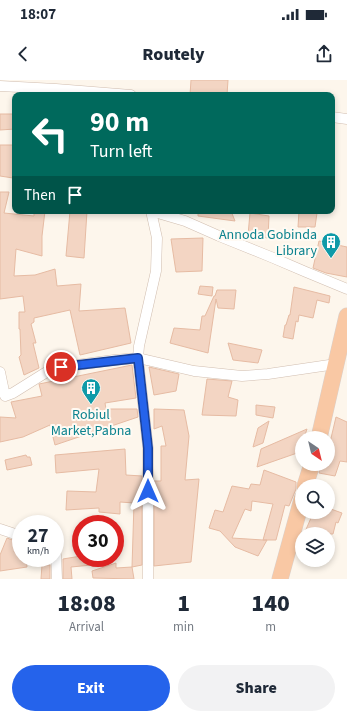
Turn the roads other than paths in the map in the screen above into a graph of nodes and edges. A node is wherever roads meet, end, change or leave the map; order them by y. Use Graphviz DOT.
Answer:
graph roads {
  1 [pos="0,86"];
  2 [pos="56,88"];
  3 [pos="99,92"];
  4 [pos="335,117"];
  5 [pos="347,119"];
  6 [pos="152,214"];
  7 [pos="161,214"];
  8 [pos="347,289"];
  9 [pos="347,316"];
  10 [pos="138,358"];
  11 [pos="340,363"];
  12 [pos="0,372"];
  13 [pos="2,397"];
  14 [pos="321,431"];
  15 [pos="296,519"];
  16 [pos="0,529"];
  17 [pos="12,533"];
  18 [pos="56,567"];
  19 [pos="57,579"];
  20 [pos="148,579"];
  21 [pos="280,579"];
  1 -- 2 [label="street"];
  2 -- 3 [label="street"];
  4 -- 5 [label="street"];
  6 -- 10 [label="street"];
  7 -- 8 [label="street"];
  9 -- 11 [label="highway"];
  10 -- 11 [label="street"];
  10 -- 13 [label="street"];
  10 -- 20 [label="street"];
  11 -- 14 [label="highway"];
  12 -- 13 [label="street"];
  15 -- 21 [label="highway"];
  16 -- 17 [label="street"];
  18 -- 19 [label="street"];
}
